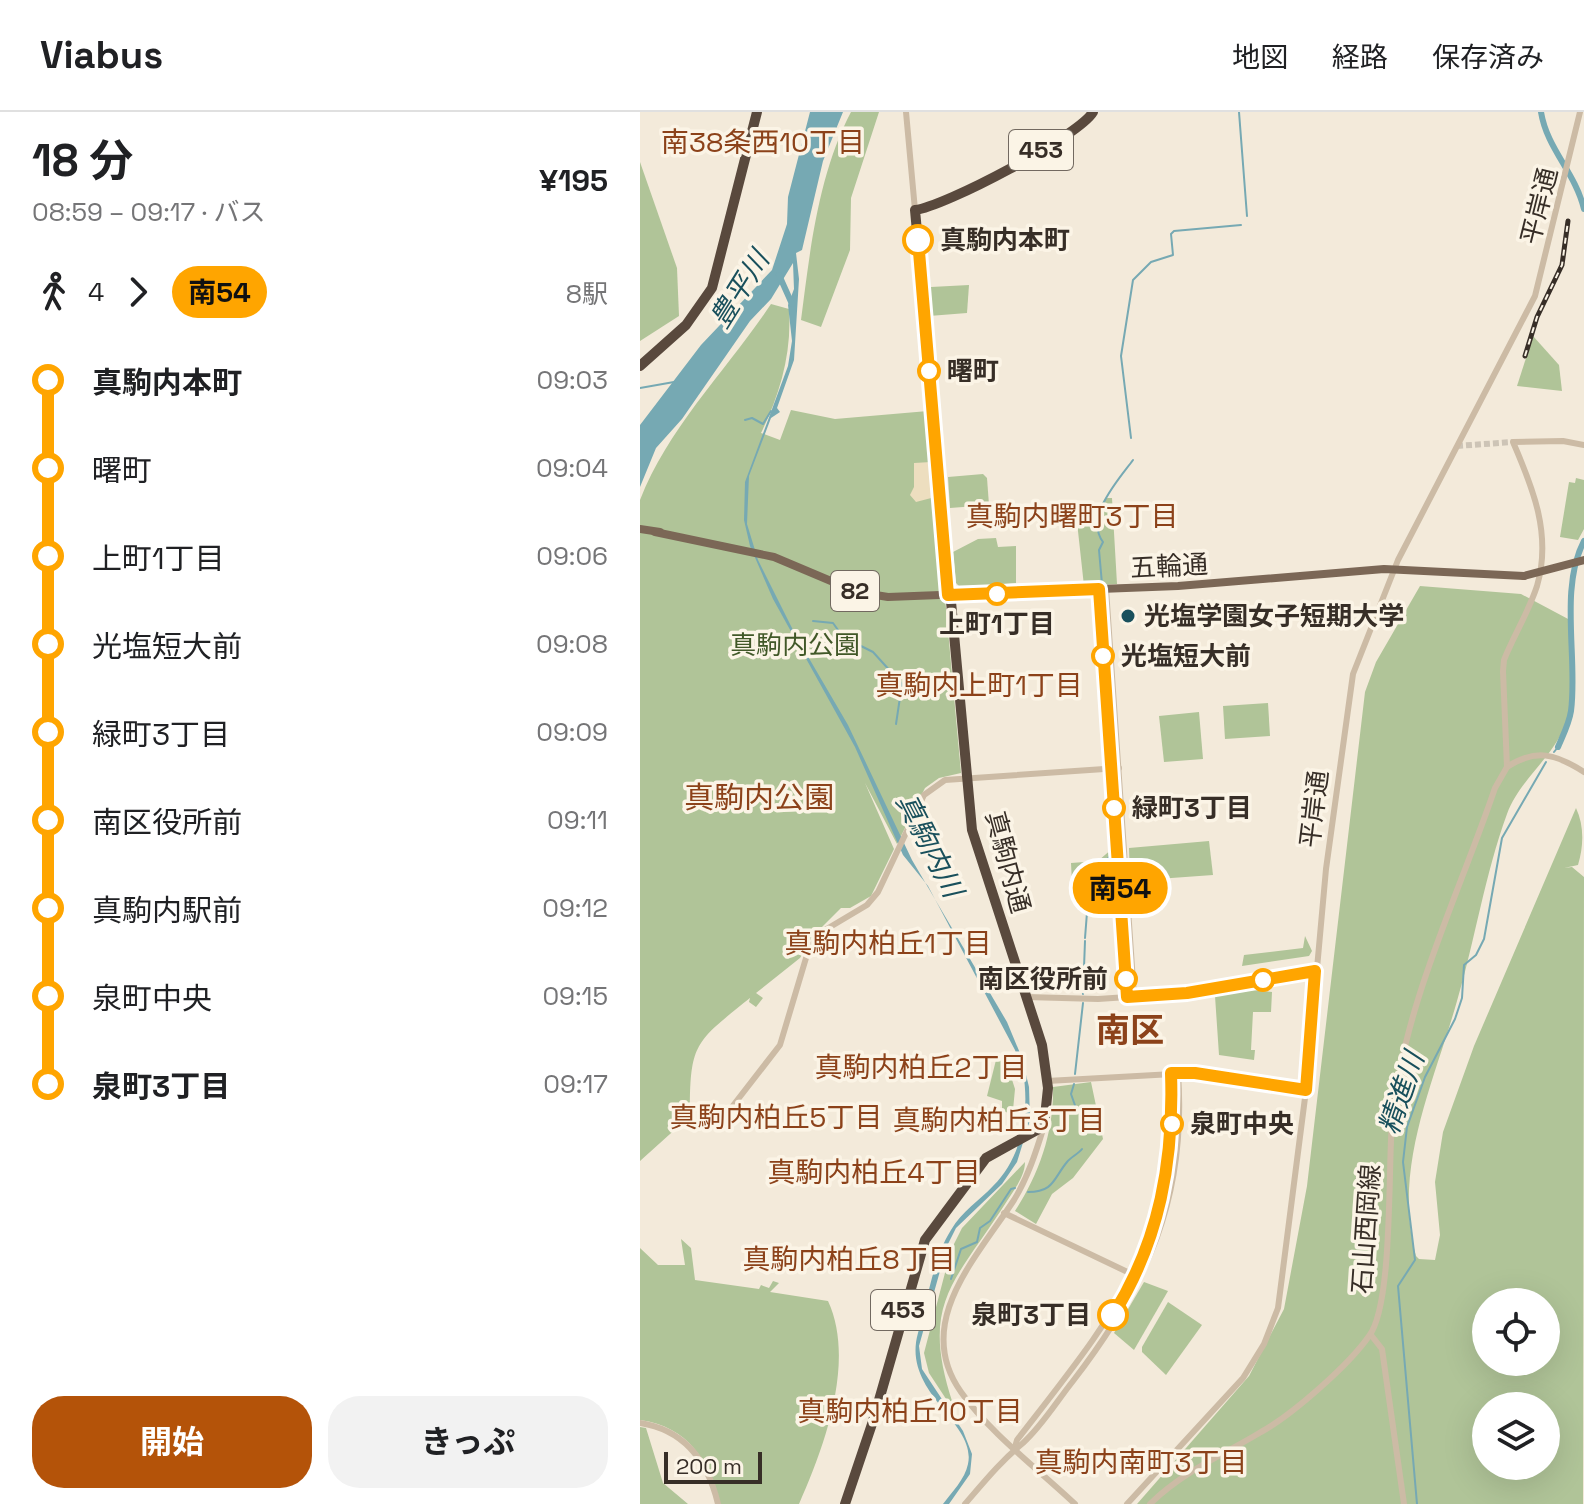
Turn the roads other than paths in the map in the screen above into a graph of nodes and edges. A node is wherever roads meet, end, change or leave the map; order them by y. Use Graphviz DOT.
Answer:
graph roads {
  1 [pos="757,112"];
  2 [pos="906,112"];
  3 [pos="1093,112"];
  4 [pos="1580,112"];
  5 [pos="915,210"];
  6 [pos="642,363"];
  7 [pos="1584,445"];
  8 [pos="643,530"];
  9 [pos="1584,560"];
  10 [pos="1394,570"];
  11 [pos="1102,589"];
  12 [pos="948,595"];
  13 [pos="1507,767"];
  14 [pos="1115,769"];
  15 [pos="1584,772"];
  16 [pos="967,779"];
  17 [pos="1315,971"];
  18 [pos="1026,997"];
  19 [pos="1131,997"];
  20 [pos="1174,1073"];
  21 [pos="1047,1081"];
  22 [pos="1306,1090"];
  23 [pos="725,1116"];
  24 [pos="1044,1126"];
  25 [pos="1004,1213"];
  26 [pos="1139,1277"];
  27 [pos="1371,1335"];
  28 [pos="640,1423"];
  29 [pos="1015,1447"];
  30 [pos="718,1504"];
  31 [pos="845,1504"];
  32 [pos="965,1504"];
  33 [pos="1075,1504"];
  34 [pos="1127,1504"];
  35 [pos="1150,1504"];
  36 [pos="1404,1504"];
  1 -- 6 [label="highway"];
  2 -- 5 [label="street, 真駒内通"];
  3 -- 5 [label="highway, 453"];
  4 -- 10 [label="street, 平岸通"];
  5 -- 12 [label="highway, 真駒内通"];
  7 -- 13 [label="street"];
  8 -- 12 [label="main road, 五輪通 / 82"];
  9 -- 10 [label="main road, 五輪通 / 82, bridge"];
  10 -- 11 [label="main road, 五輪通 / 82"];
  10 -- 17 [label="street, 平岸通"];
  11 -- 12 [label="main road, 五輪通 / 82"];
  11 -- 14 [label="street"];
  12 -- 16 [label="highway, 真駒内通"];
  13 -- 15 [label="street"];
  13 -- 27 [label="street, 石山西岡線"];
  14 -- 16 [label="street"];
  14 -- 19 [label="street"];
  16 -- 18 [label="highway, 真駒内通"];
  16 -- 23 [label="street"];
  17 -- 19 [label="street"];
  17 -- 22 [label="street, 平岸通"];
  18 -- 19 [label="street"];
  18 -- 21 [label="highway, 真駒内通"];
  20 -- 21 [label="street"];
  20 -- 22 [label="street"];
  20 -- 26 [label="street"];
  21 -- 24 [label="highway, 真駒内通"];
  22 -- 34 [label="street, 平岸通"];
  24 -- 25 [label="street"];
  24 -- 31 [label="highway, 453"];
  25 -- 26 [label="street"];
  25 -- 29 [label="street"];
  26 -- 29 [label="street"];
  27 -- 35 [label="street, 石山西岡線"];
  27 -- 36 [label="street"];
  28 -- 30 [label="street"];
  29 -- 32 [label="street"];
  29 -- 33 [label="street"];
}
